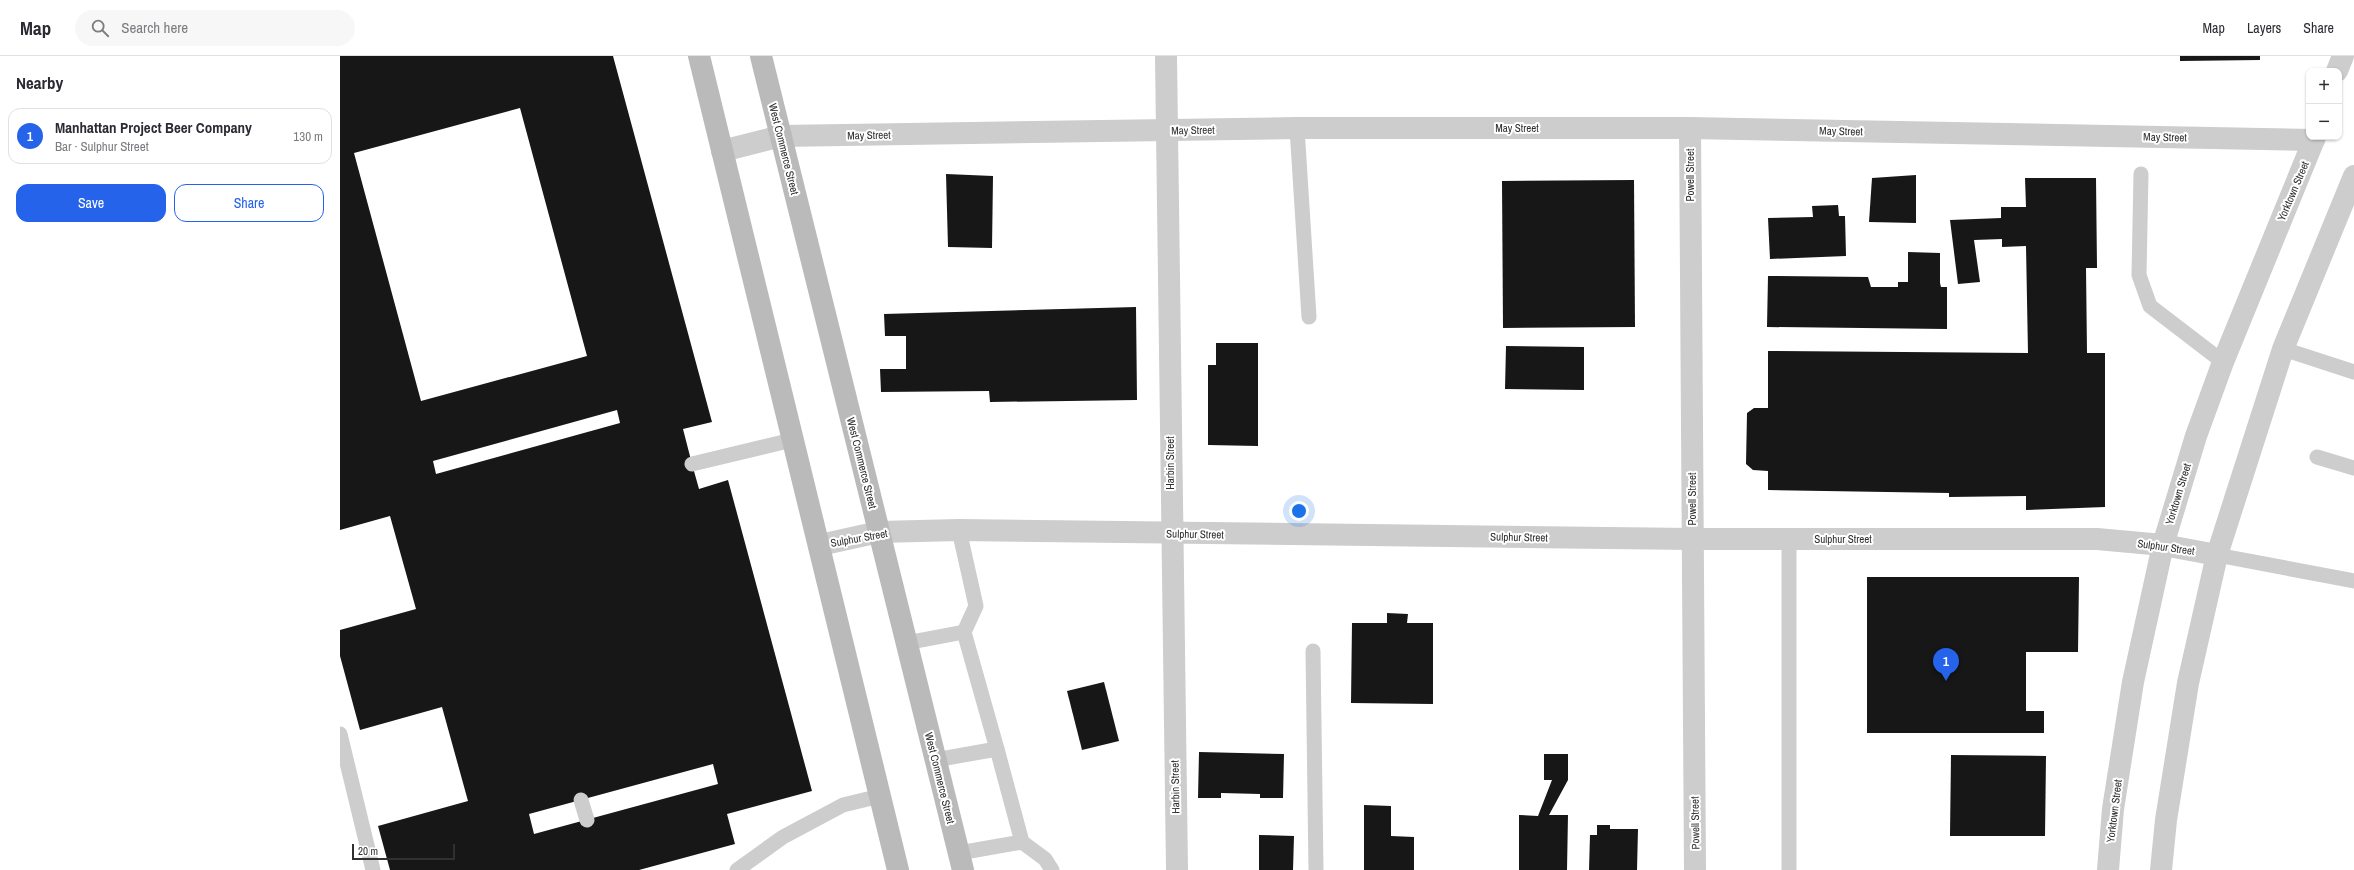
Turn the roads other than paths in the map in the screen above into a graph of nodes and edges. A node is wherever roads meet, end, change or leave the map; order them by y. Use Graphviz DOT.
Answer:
graph roads {
  1 [pos="699,56"];
  2 [pos="761,56"];
  3 [pos="1166,56"];
  4 [pos="2343,56"];
  5 [pos="2339,68"];
  6 [pos="1297,128"];
  7 [pos="1690,128"];
  8 [pos="1168,130"];
  9 [pos="781,136"];
  10 [pos="2306,138"];
  11 [pos="2314,140"];
  12 [pos="722,151"];
  13 [pos="2141,174"];
  14 [pos="2354,176"];
  15 [pos="1309,317"];
  16 [pos="2283,349"];
  17 [pos="2223,362"];
  18 [pos="2354,372"];
  19 [pos="792,440"];
  20 [pos="2317,457"];
  21 [pos="692,464"];
  22 [pos="2354,468"];
  23 [pos="959,530"];
  24 [pos="879,532"];
  25 [pos="1171,534"];
  26 [pos="1692,539"];
  27 [pos="1789,539"];
  28 [pos="820,545"];
  29 [pos="2163,545"];
  30 [pos="2217,555"];
  31 [pos="2354,581"];
  32 [pos="964,632"];
  33 [pos="906,643"];
  34 [pos="1313,651"];
  35 [pos="340,734"];
  36 [pos="997,749"];
  37 [pos="935,760"];
  38 [pos="880,796"];
  39 [pos="582,800"];
  40 [pos="587,820"];
  41 [pos="1022,842"];
  42 [pos="961,861"];
  43 [pos="372,870"];
  44 [pos="737,870"];
  45 [pos="898,870"];
  46 [pos="1052,870"];
  47 [pos="1176,870"];
  48 [pos="1316,870"];
  49 [pos="1695,870"];
  50 [pos="1789,870"];
  51 [pos="2108,870"];
  52 [pos="2161,870"];
  1 -- 12 [label="main road"];
  2 -- 9 [label="main road, West Commerce Street"];
  3 -- 8 [label="street, Harbin Street"];
  4 -- 5 [label="street"];
  6 -- 7 [label="street, May Street"];
  6 -- 8 [label="street, May Street"];
  6 -- 15 [label="lane"];
  7 -- 10 [label="street, May Street"];
  7 -- 26 [label="street, Powell Street"];
  8 -- 9 [label="street, May Street"];
  8 -- 25 [label="street, Harbin Street"];
  9 -- 12 [label="street, May Street"];
  9 -- 24 [label="main road, West Commerce Street"];
  11 -- 17 [label="street, Yorktown Street"];
  12 -- 19 [label="main road"];
  13 -- 17 [label="lane"];
  14 -- 16 [label="street"];
  16 -- 18 [label="lane"];
  16 -- 30 [label="street"];
  17 -- 29 [label="street, Yorktown Street"];
  19 -- 21 [label="lane"];
  19 -- 28 [label="main road"];
  20 -- 22 [label="lane"];
  23 -- 24 [label="street, Sulphur Street"];
  23 -- 25 [label="street, Sulphur Street"];
  23 -- 32 [label="lane"];
  24 -- 28 [label="street, Sulphur Street"];
  24 -- 33 [label="main road, West Commerce Street"];
  25 -- 26 [label="street, Sulphur Street"];
  25 -- 47 [label="street, Harbin Street"];
  26 -- 27 [label="street, Sulphur Street"];
  26 -- 49 [label="street, Powell Street"];
  27 -- 29 [label="street, Sulphur Street"];
  27 -- 50 [label="lane"];
  28 -- 38 [label="main road"];
  29 -- 30 [label="street, Sulphur Street"];
  29 -- 51 [label="street, Yorktown Street"];
  30 -- 31 [label="lane"];
  30 -- 52 [label="street"];
  32 -- 33 [label="lane"];
  32 -- 36 [label="lane"];
  33 -- 37 [label="main road, West Commerce Street"];
  34 -- 48 [label="lane"];
  35 -- 43 [label="lane"];
  36 -- 37 [label="lane"];
  36 -- 41 [label="lane"];
  37 -- 42 [label="main road, West Commerce Street"];
  38 -- 44 [label="lane"];
  38 -- 45 [label="main road"];
  39 -- 40 [label="lane"];
  41 -- 42 [label="lane"];
  41 -- 46 [label="lane"];
}
